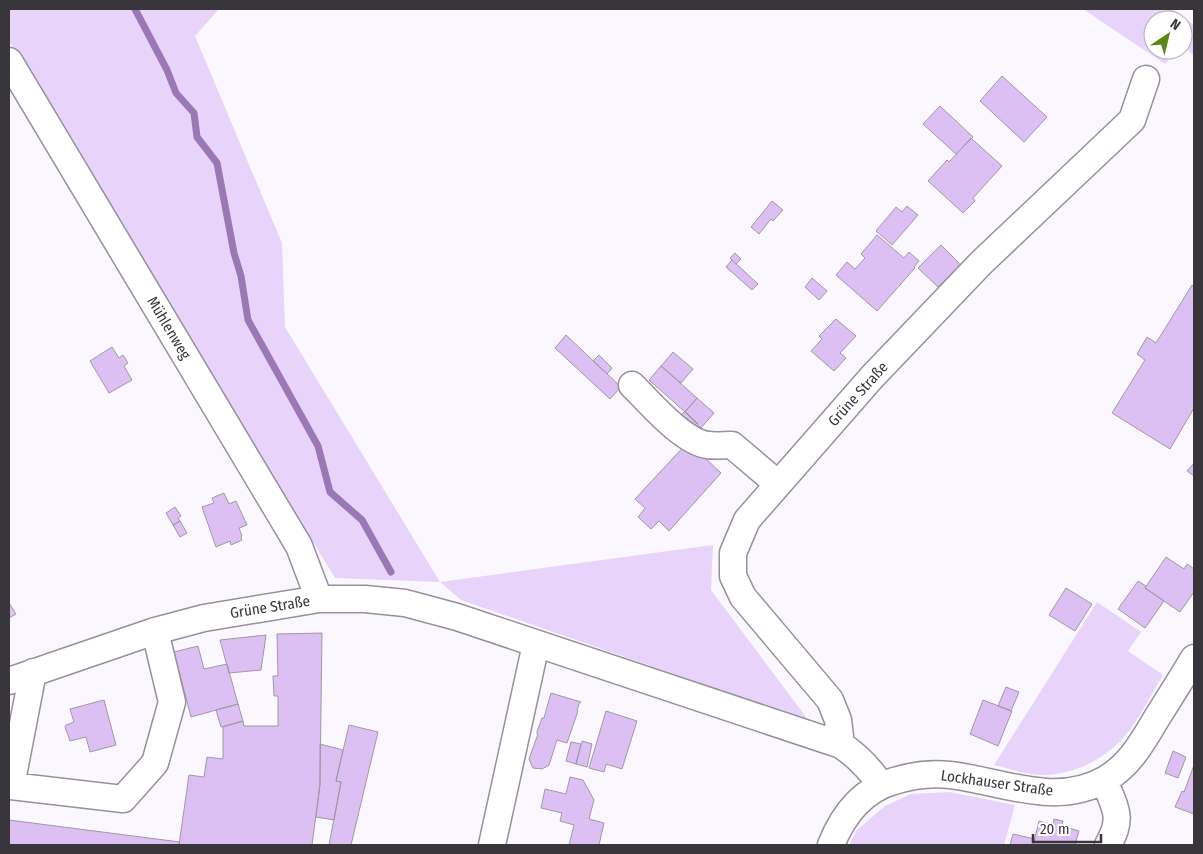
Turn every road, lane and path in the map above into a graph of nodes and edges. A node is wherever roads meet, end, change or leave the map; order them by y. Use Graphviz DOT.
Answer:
graph roads {
  1 [pos="9,61"];
  2 [pos="1146,79"];
  3 [pos="632,385"];
  4 [pos="778,484"];
  5 [pos="319,599"];
  6 [pos="155,631"];
  7 [pos="536,644"];
  8 [pos="1194,658"];
  9 [pos="21,676"];
  10 [pos="841,745"];
  11 [pos="1104,780"];
  12 [pos="881,785"];
  13 [pos="492,845"];
  14 [pos="830,845"];
  15 [pos="1108,845"];
  1 -- 5 [label="street, Mühlenweg"];
  2 -- 4 [label="street, Grüne Straße"];
  3 -- 4 [label="street"];
  4 -- 10 [label="street, Grüne Straße"];
  5 -- 6 [label="street, Grüne Straße"];
  5 -- 7 [label="street, Grüne Straße"];
  6 -- 9 [label="street, Grüne Straße"];
  6 -- 9 [label="street"];
  7 -- 10 [label="street, Grüne Straße"];
  7 -- 13 [label="street"];
  8 -- 11 [label="street, Lockhauser Straße"];
  10 -- 12 [label="street, Grüne Straße"];
  11 -- 12 [label="street, Lockhauser Straße"];
  11 -- 15 [label="street"];
  12 -- 14 [label="street, Lockhauser Straße"];
}
